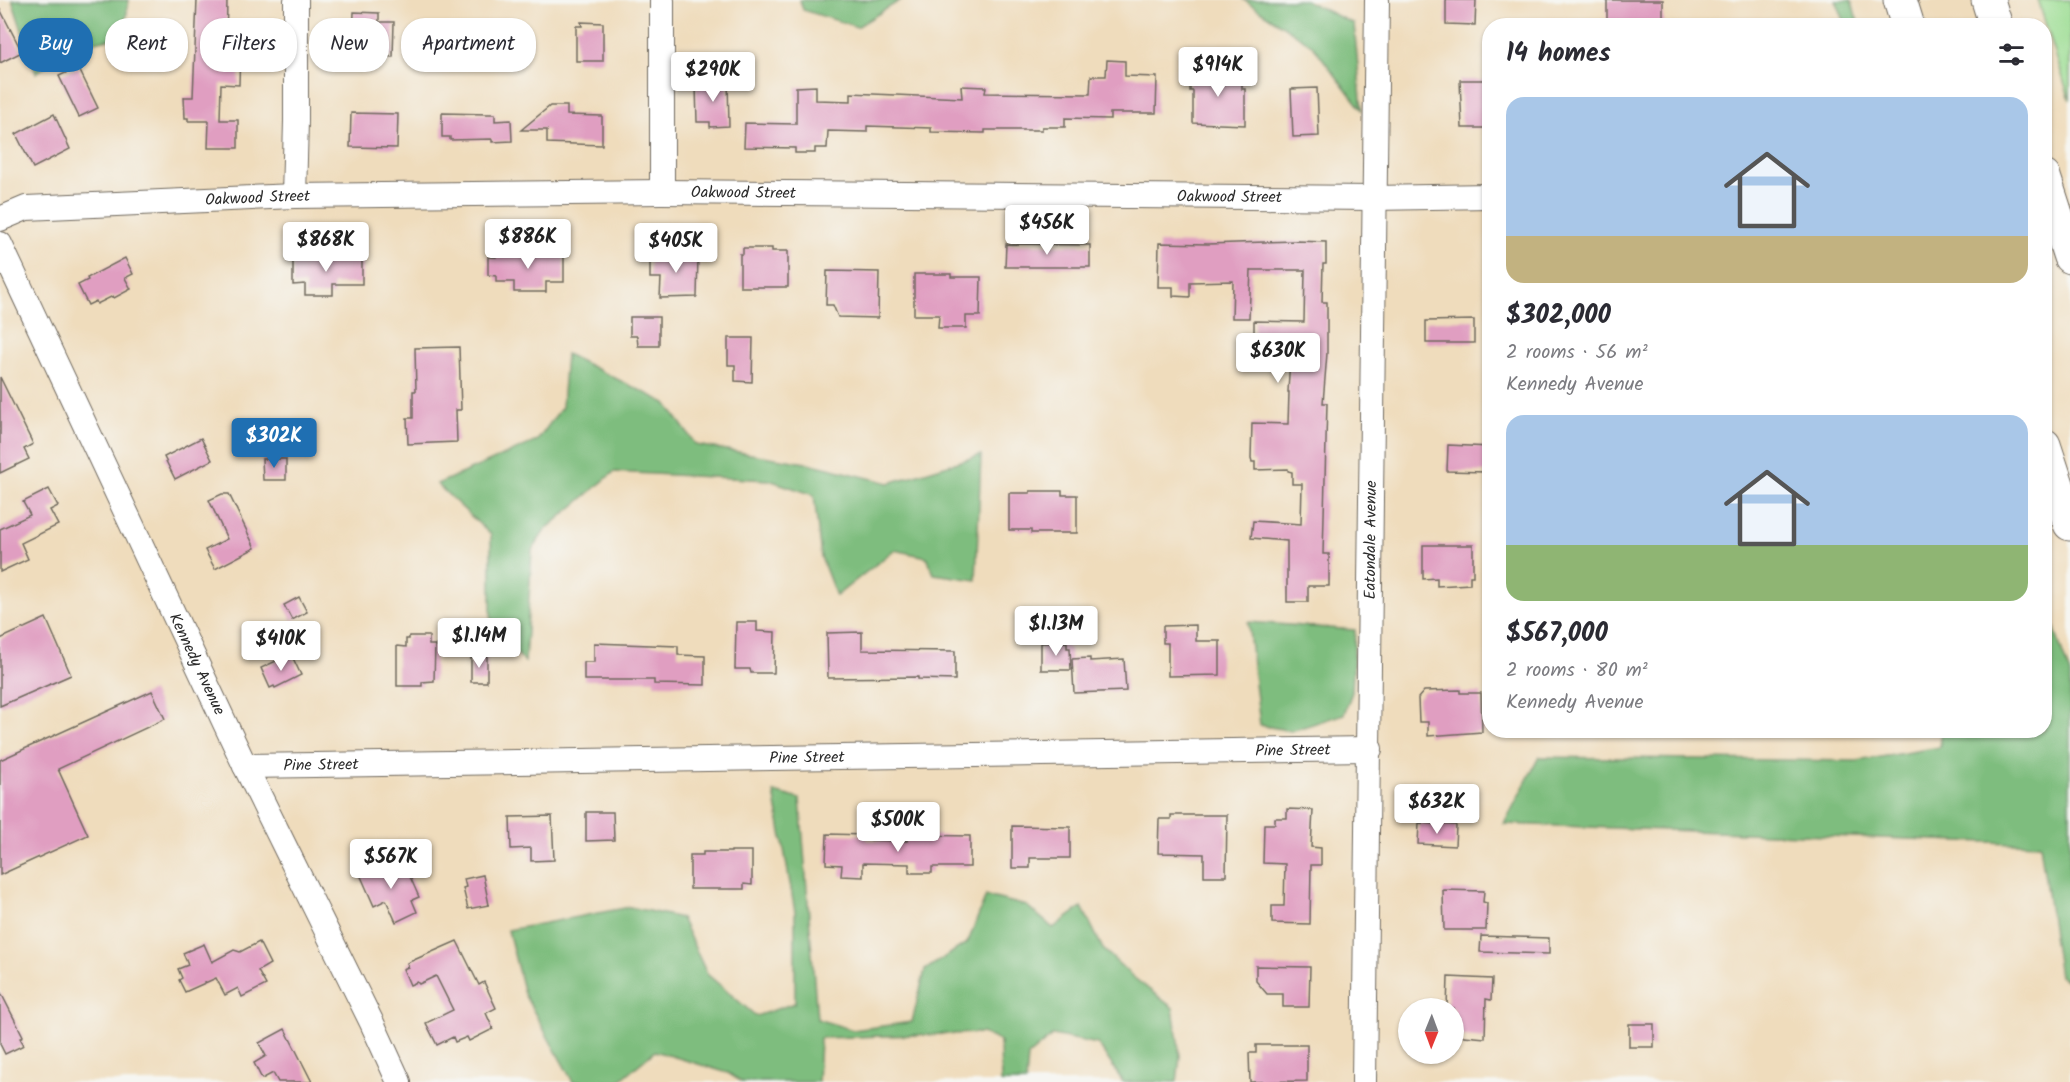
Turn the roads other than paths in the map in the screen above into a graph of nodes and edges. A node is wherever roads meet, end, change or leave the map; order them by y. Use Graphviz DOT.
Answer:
graph roads {
  1 [pos="296,0"];
  2 [pos="662,0"];
  3 [pos="1377,0"];
  4 [pos="1900,0"];
  5 [pos="1988,0"];
  6 [pos="1906,18"];
  7 [pos="1994,18"];
  8 [pos="662,192"];
  9 [pos="294,196"];
  10 [pos="1482,196"];
  11 [pos="1373,198"];
  12 [pos="2052,202"];
  13 [pos="0,219"];
  14 [pos="0,244"];
  15 [pos="2070,257"];
  16 [pos="2052,469"];
  17 [pos="2070,524"];
  18 [pos="1370,749"];
  19 [pos="245,766"];
  20 [pos="399,1082"];
  21 [pos="1364,1082"];
  1 -- 9 [label="street"];
  2 -- 8 [label="street"];
  3 -- 11 [label="street, Eatondale Avenue"];
  4 -- 6 [label="highway"];
  5 -- 7 [label="highway"];
  8 -- 9 [label="street, Oakwood Street"];
  8 -- 11 [label="street, Oakwood Street"];
  9 -- 13 [label="street, Oakwood Street"];
  10 -- 11 [label="street, Oakwood Street"];
  11 -- 18 [label="street, Eatondale Avenue"];
  12 -- 15 [label="highway"];
  14 -- 19 [label="street, Kennedy Avenue"];
  16 -- 17 [label="highway"];
  18 -- 19 [label="street, Pine Street"];
  18 -- 21 [label="street, Eatondale Avenue"];
  19 -- 20 [label="street, Kennedy Avenue"];
}
